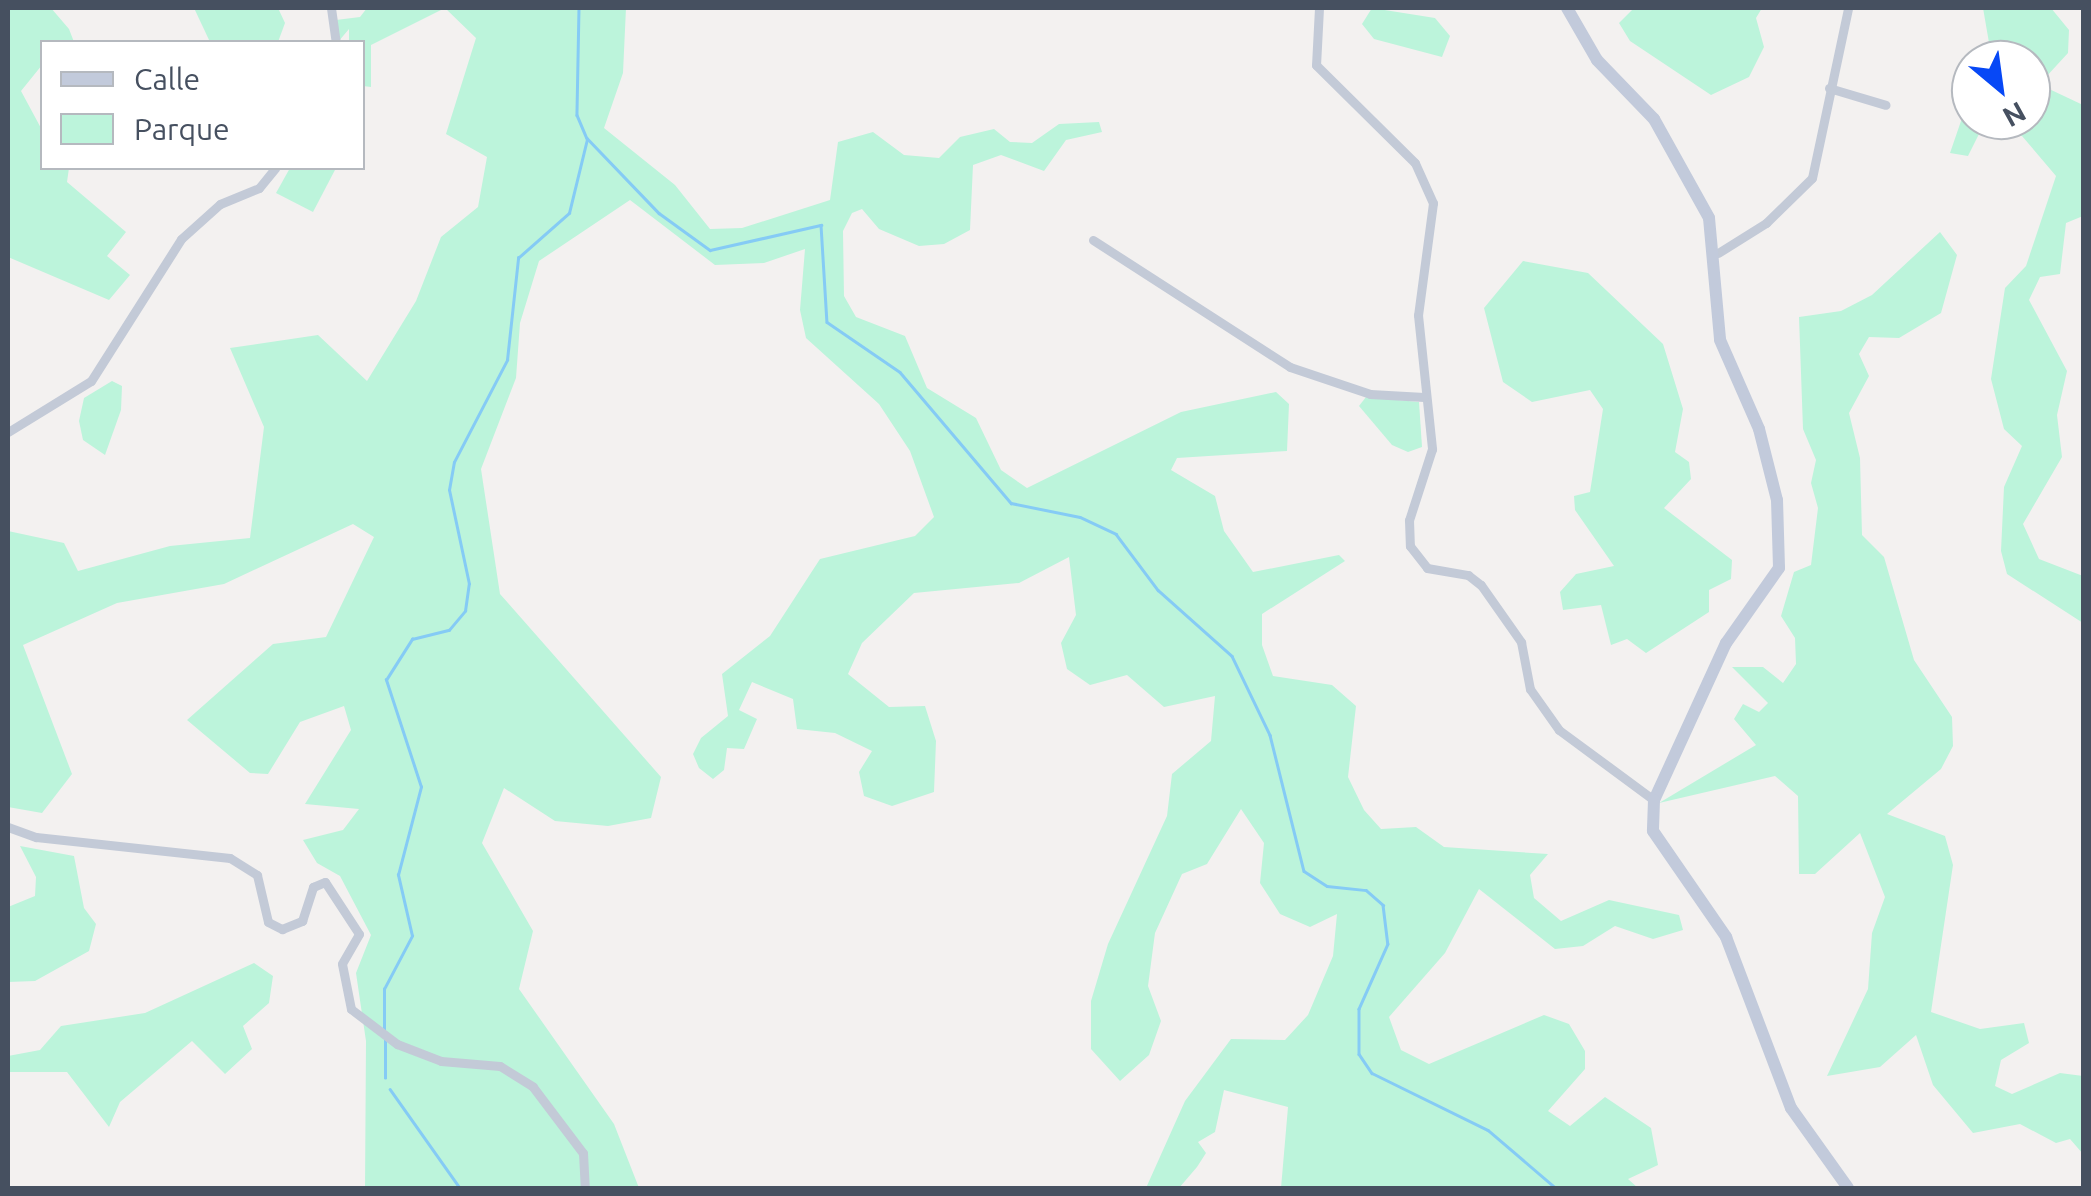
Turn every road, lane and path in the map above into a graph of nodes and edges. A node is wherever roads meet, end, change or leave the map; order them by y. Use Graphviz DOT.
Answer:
graph roads {
  1 [pos="331,8"];
  2 [pos="1319,8"];
  3 [pos="1567,8"];
  4 [pos="1848,8"];
  5 [pos="336,40"];
  6 [pos="1829,88"];
  7 [pos="1886,104"];
  8 [pos="273,170"];
  9 [pos="1092,240"];
  10 [pos="1718,253"];
  11 [pos="1424,397"];
  12 [pos="8,432"];
  13 [pos="1654,800"];
  14 [pos="8,826"];
  15 [pos="585,1188"];
  16 [pos="1848,1188"];
  1 -- 5 [label="street"];
  2 -- 11 [label="street"];
  3 -- 10 [label="street"];
  4 -- 6 [label="street"];
  6 -- 7 [label="street"];
  6 -- 10 [label="street"];
  8 -- 12 [label="street"];
  9 -- 11 [label="street"];
  10 -- 13 [label="street"];
  11 -- 13 [label="street"];
  13 -- 16 [label="street"];
  14 -- 15 [label="street"];
}
